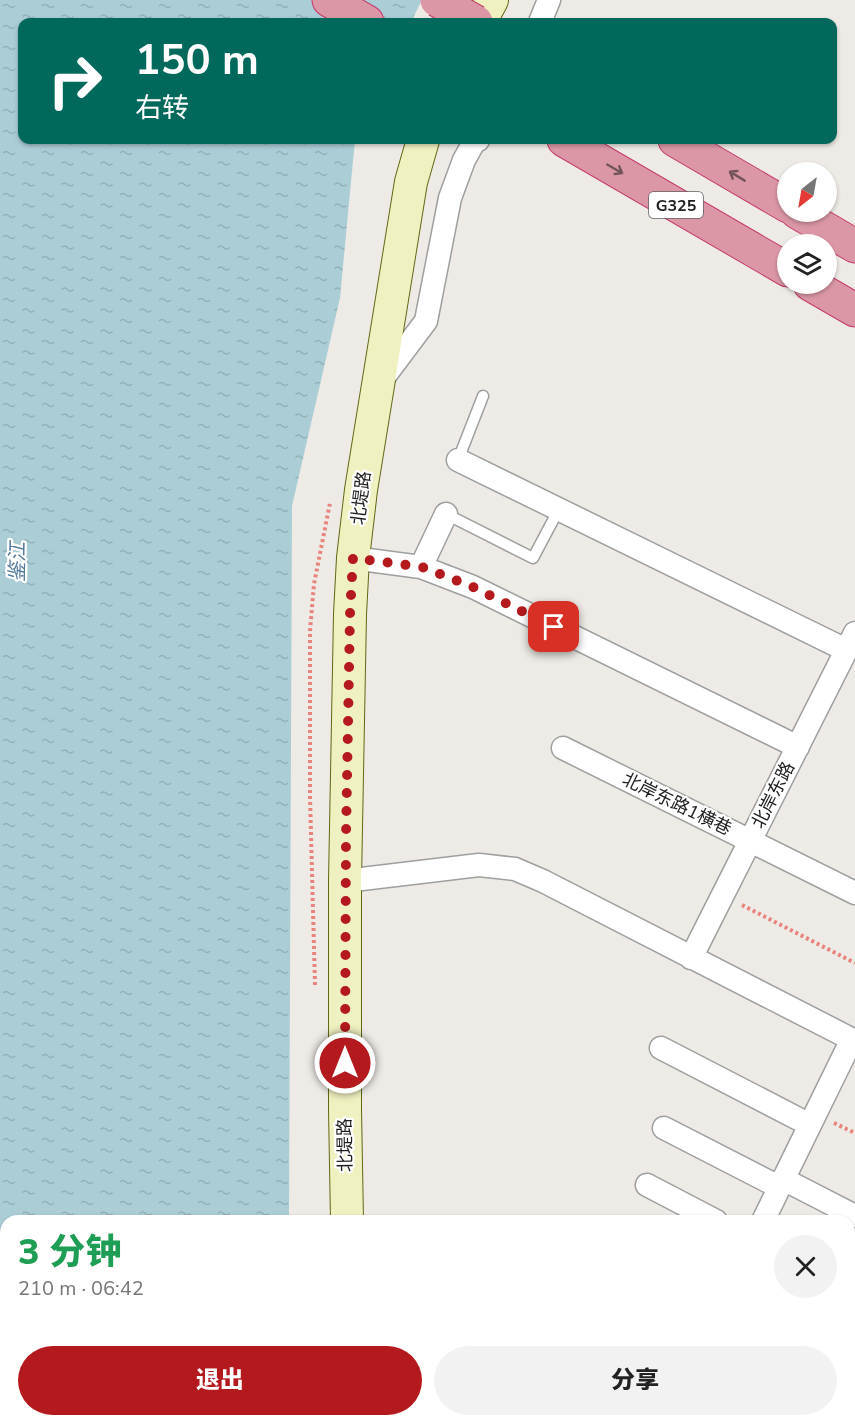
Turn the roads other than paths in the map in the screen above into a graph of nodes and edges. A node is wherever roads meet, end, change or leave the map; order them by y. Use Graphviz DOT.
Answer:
graph roads {
  1 [pos="329,0"];
  2 [pos="437,0"];
  3 [pos="492,0"];
  4 [pos="549,0"];
  5 [pos="360,18"];
  6 [pos="471,18"];
  7 [pos="481,18"];
  8 [pos="542,18"];
  9 [pos="422,144"];
  10 [pos="473,144"];
  11 [pos="571,144"];
  12 [pos="682,144"];
  13 [pos="777,200"];
  14 [pos="814,222"];
  15 [pos="855,246"];
  16 [pos="777,264"];
  17 [pos="827,294"];
  18 [pos="855,310"];
  19 [pos="378,385"];
  20 [pos="483,396"];
  21 [pos="458,460"];
  22 [pos="559,509"];
  23 [pos="446,514"];
  24 [pos="353,558"];
  25 [pos="422,567"];
  26 [pos="852,639"];
  27 [pos="798,747"];
  28 [pos="563,748"];
  29 [pos="750,841"];
  30 [pos="345,881"];
  31 [pos="855,893"];
  32 [pos="691,958"];
  33 [pos="853,1040"];
  34 [pos="661,1048"];
  35 [pos="810,1125"];
  36 [pos="664,1128"];
  37 [pos="781,1183"];
  38 [pos="647,1185"];
  39 [pos="347,1215"];
  40 [pos="704,1215"];
  41 [pos="765,1215"];
  42 [pos="853,1215"];
  1 -- 5 [label="highway"];
  2 -- 6 [label="highway, bridge"];
  3 -- 7 [label="main road"];
  4 -- 8 [label="street"];
  9 -- 19 [label="main road, 北堤路"];
  10 -- 19 [label="street"];
  11 -- 16 [label="highway, G325, one-way"];
  13 -- 12 [label="highway, one-way"];
  14 -- 15 [label="highway"];
  17 -- 18 [label="highway"];
  19 -- 24 [label="main road, 北堤路"];
  20 -- 21 [label="lane"];
  21 -- 22 [label="street"];
  22 -- 23 [label="lane"];
  22 -- 26 [label="street"];
  23 -- 25 [label="street"];
  24 -- 25 [label="street"];
  24 -- 30 [label="main road, 北堤路"];
  25 -- 27 [label="street"];
  26 -- 27 [label="street, 北岸东路"];
  27 -- 29 [label="street, 北岸东路"];
  28 -- 29 [label="street, 北岸东路1横巷"];
  29 -- 31 [label="street, 北岸东路1横巷"];
  29 -- 32 [label="street, 北岸东路"];
  30 -- 32 [label="street"];
  30 -- 39 [label="main road, 北堤路"];
  32 -- 33 [label="street"];
  33 -- 35 [label="street"];
  34 -- 35 [label="street"];
  35 -- 37 [label="street"];
  36 -- 37 [label="street"];
  37 -- 41 [label="street"];
  37 -- 42 [label="street"];
  38 -- 40 [label="street"];
}
